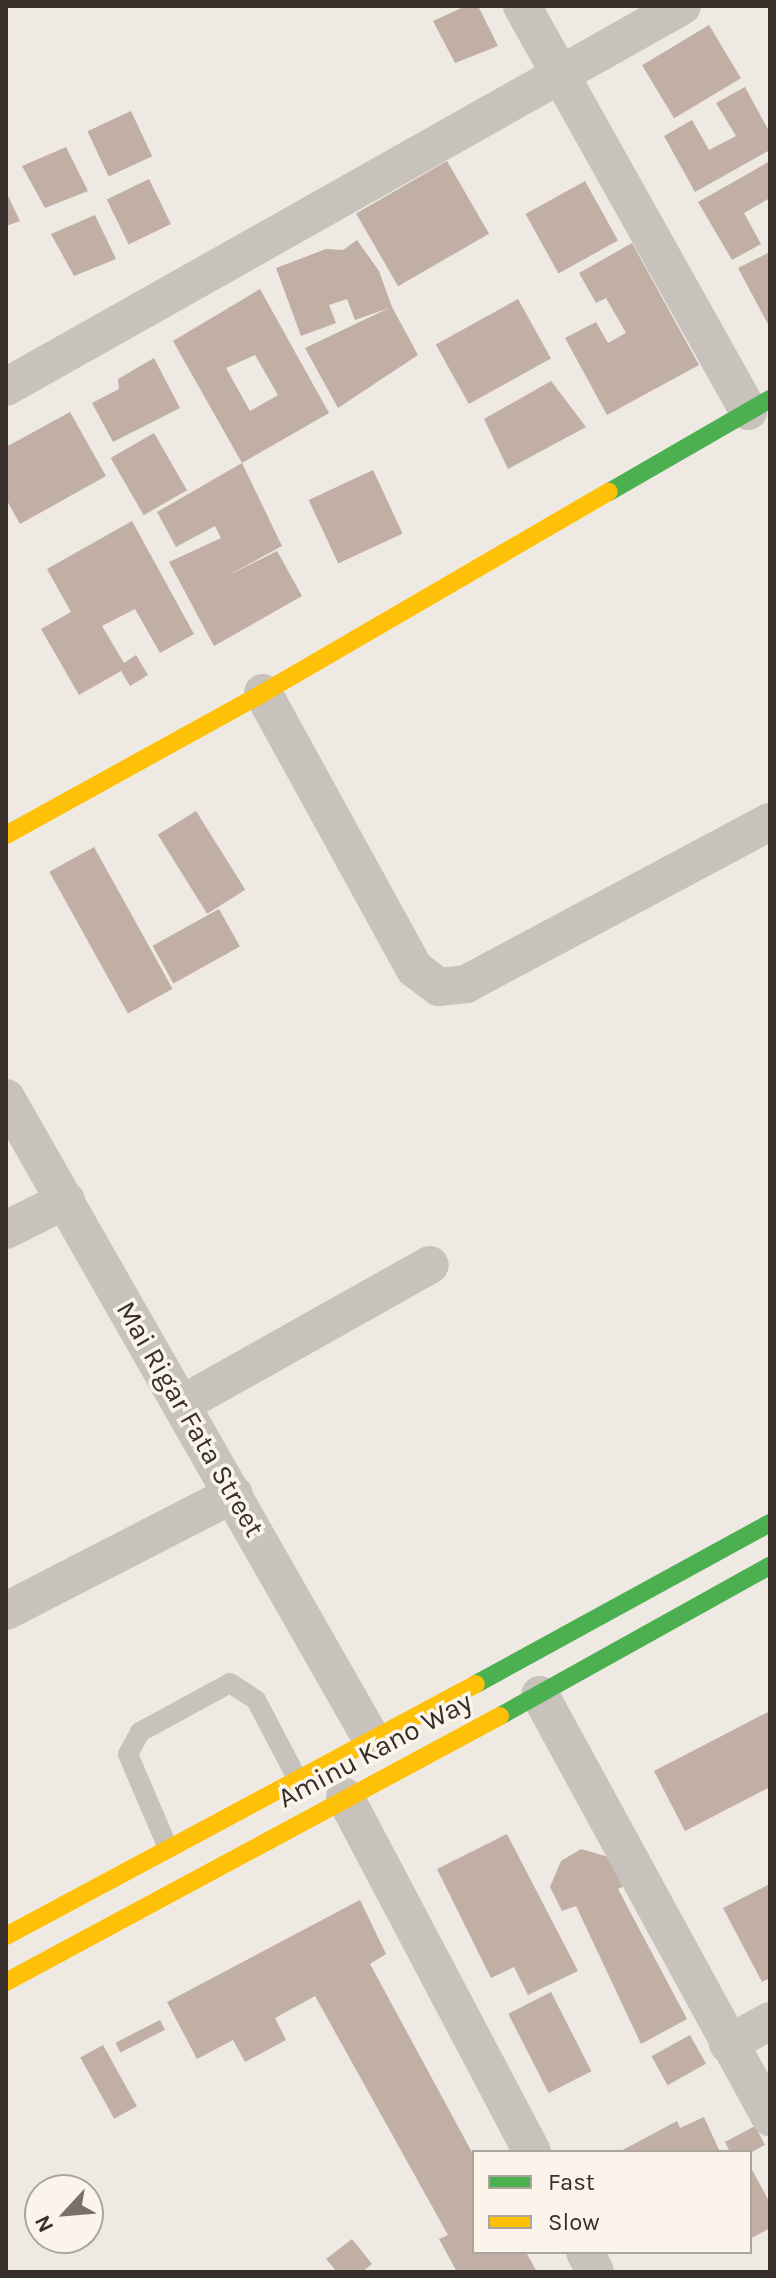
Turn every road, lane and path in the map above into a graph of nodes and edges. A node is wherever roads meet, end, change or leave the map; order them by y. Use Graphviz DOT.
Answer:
graph roads {
  1 [pos="522,6"];
  2 [pos="682,6"];
  3 [pos="560,73"];
  4 [pos="6,387"];
  5 [pos="759,405"];
  6 [pos="263,693"];
  7 [pos="770,822"];
  8 [pos="6,835"];
  9 [pos="6,1098"];
  10 [pos="66,1200"];
  11 [pos="6,1230"];
  12 [pos="430,1265"];
  13 [pos="182,1404"];
  14 [pos="234,1494"];
  15 [pos="770,1523"];
  16 [pos="770,1566"];
  17 [pos="6,1611"];
  18 [pos="540,1695"];
  19 [pos="372,1740"];
  20 [pos="298,1780"];
  21 [pos="345,1797"];
  22 [pos="252,1826"];
  23 [pos="168,1848"];
  24 [pos="6,1936"];
  25 [pos="6,1982"];
  26 [pos="770,2021"];
  27 [pos="728,2044"];
  28 [pos="770,2117"];
  29 [pos="531,2150"];
  30 [pos="586,2254"];
  31 [pos="595,2272"];
  1 -- 3 [label="street"];
  2 -- 3 [label="street"];
  3 -- 4 [label="street"];
  3 -- 5 [label="street"];
  5 -- 6 [label="main road"];
  6 -- 7 [label="street"];
  6 -- 8 [label="main road"];
  9 -- 10 [label="street, Mai Rigar Fata Street"];
  10 -- 11 [label="street"];
  10 -- 13 [label="street, Mai Rigar Fata Street"];
  12 -- 13 [label="street"];
  13 -- 14 [label="street, Mai Rigar Fata Street"];
  14 -- 17 [label="street"];
  14 -- 19 [label="street, Mai Rigar Fata Street"];
  15 -- 19 [label="main road, Aminu Kano Way"];
  16 -- 18 [label="main road, Aminu Kano Way"];
  18 -- 21 [label="main road, Aminu Kano Way"];
  18 -- 27 [label="street"];
  19 -- 20 [label="main road, Aminu Kano Way"];
  20 -- 22 [label="main road, Aminu Kano Way"];
  20 -- 23 [label="lane"];
  21 -- 22 [label="main road, Aminu Kano Way"];
  21 -- 29 [label="street"];
  22 -- 23 [label="main road, Aminu Kano Way"];
  22 -- 25 [label="main road, Aminu Kano Way"];
  23 -- 24 [label="main road, Aminu Kano Way"];
  26 -- 27 [label="street"];
  27 -- 28 [label="street"];
  30 -- 31 [label="street"];
}
